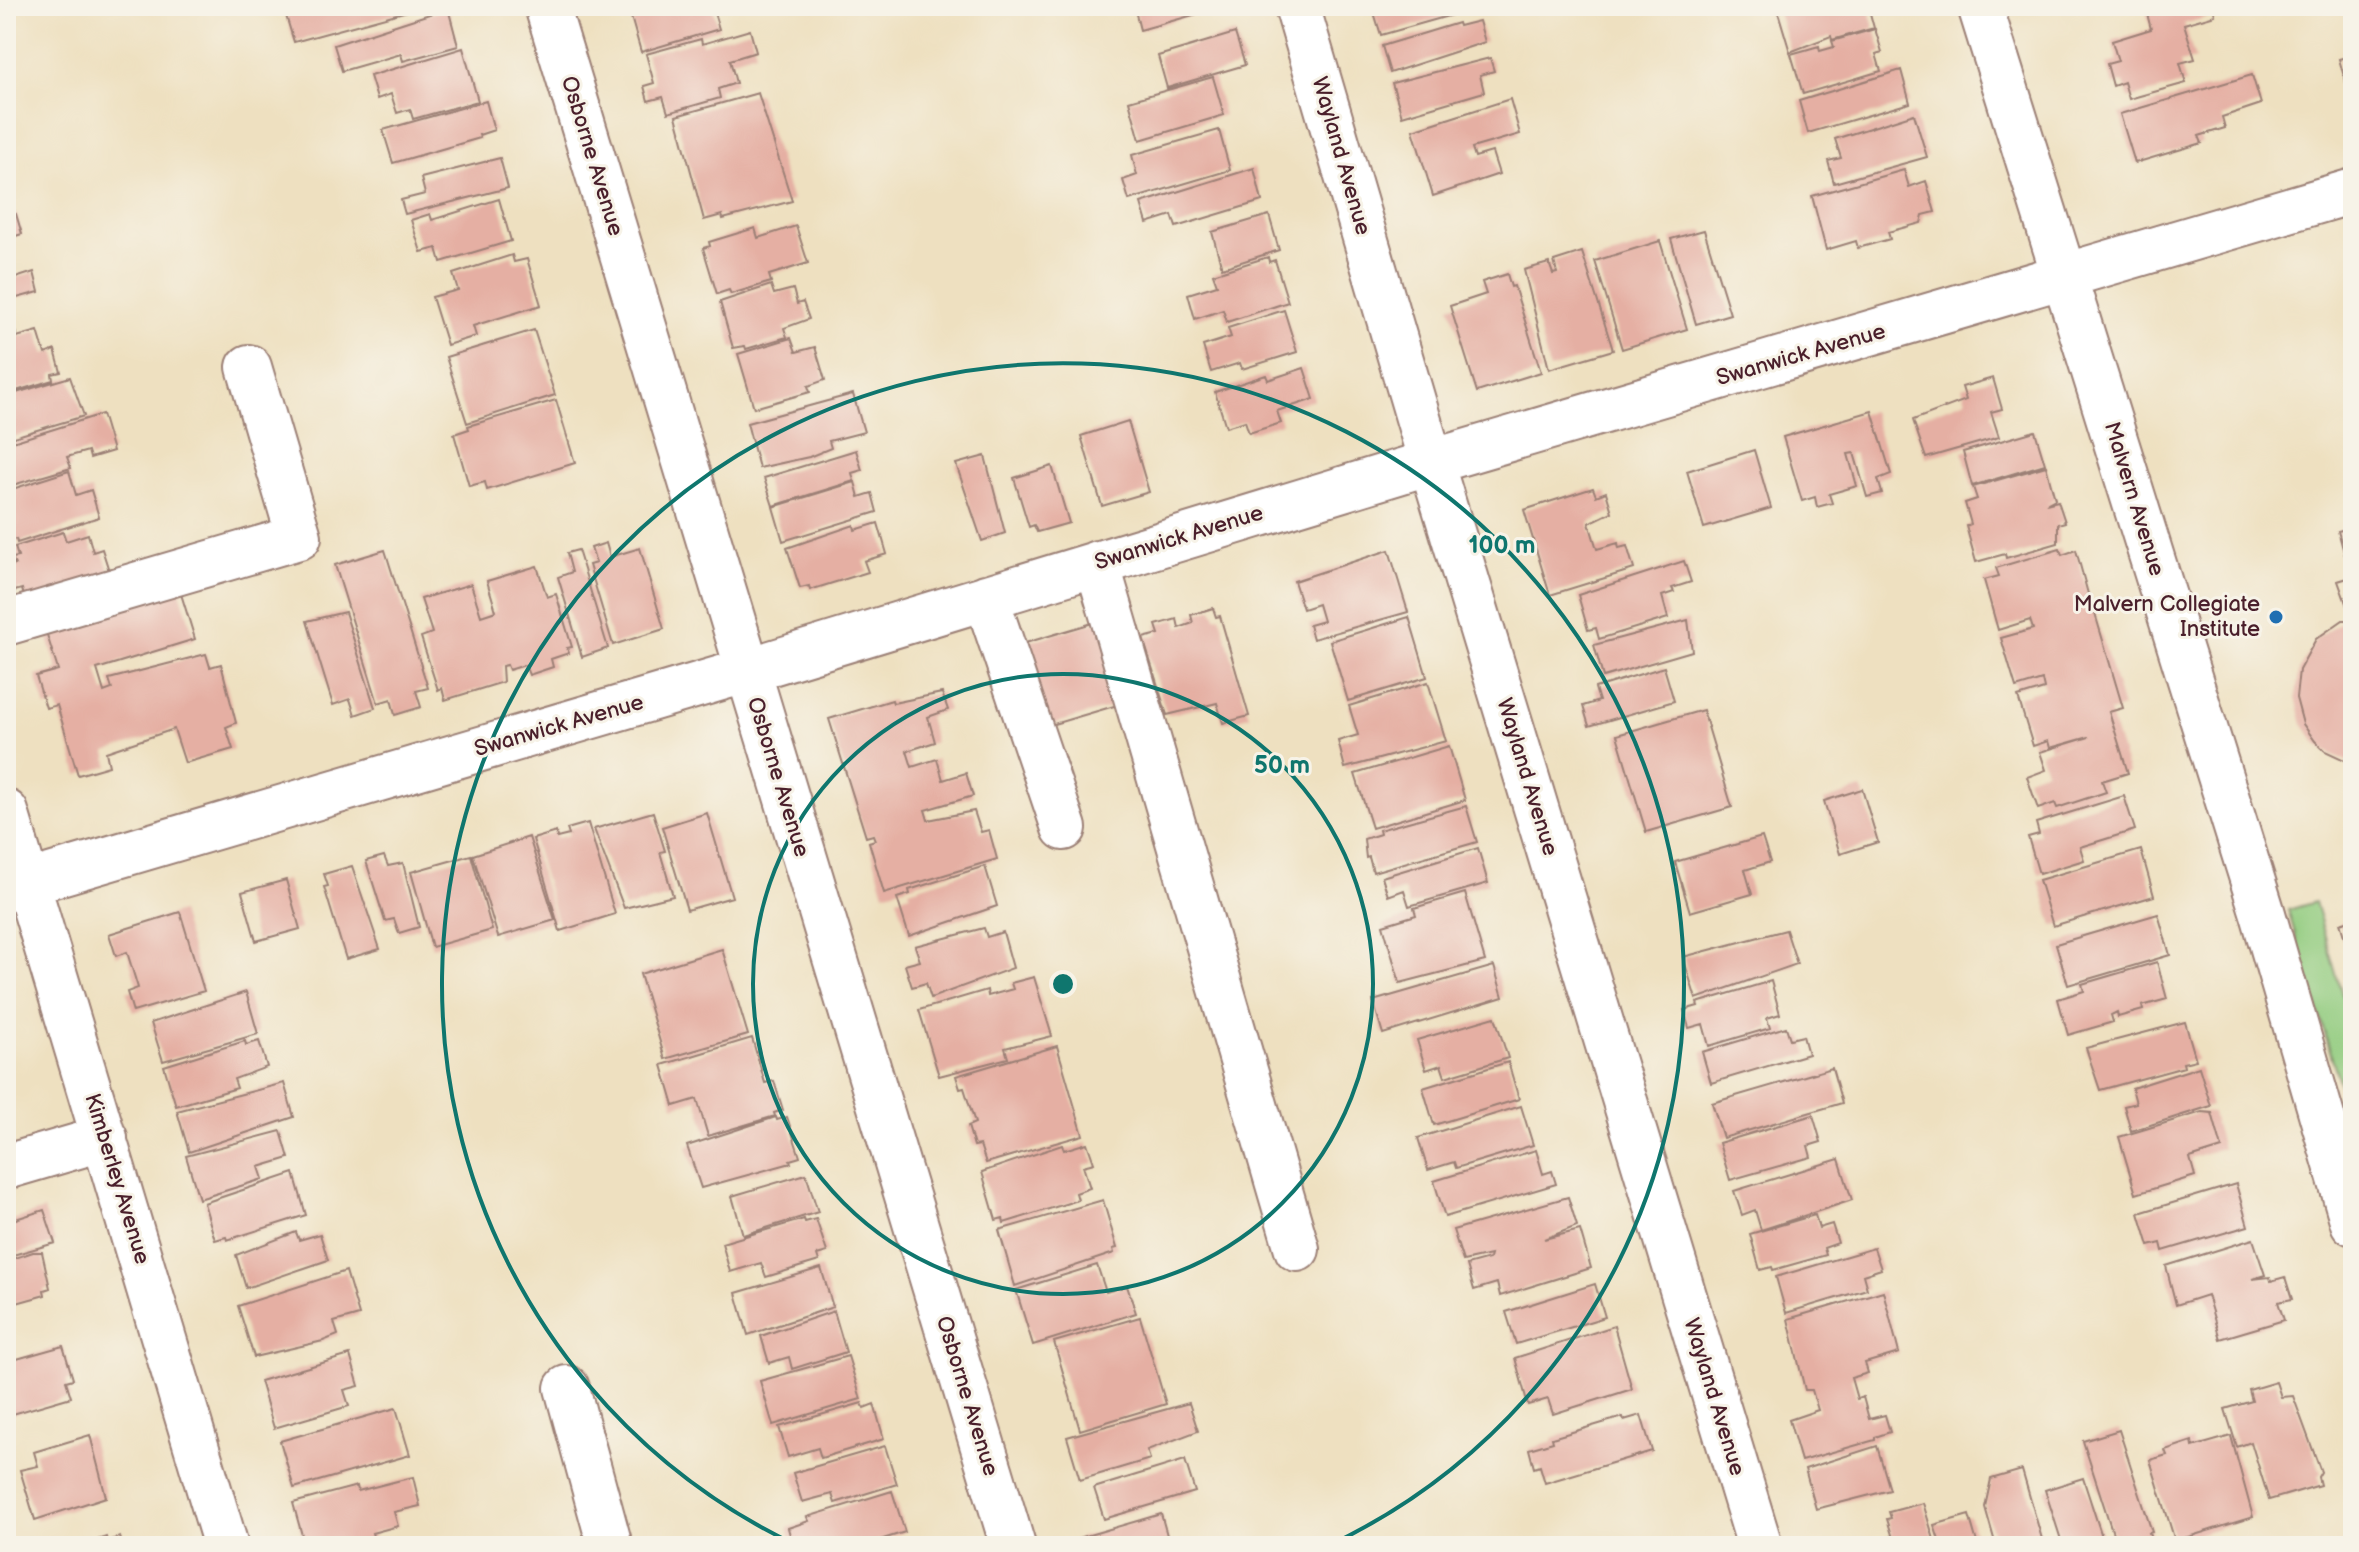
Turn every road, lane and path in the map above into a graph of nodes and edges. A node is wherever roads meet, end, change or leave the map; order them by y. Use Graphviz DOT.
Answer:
graph roads {
  1 [pos="547,6"];
  2 [pos="1297,6"];
  3 [pos="1980,6"];
  4 [pos="2353,191"];
  5 [pos="2064,279"];
  6 [pos="249,367"];
  7 [pos="1431,462"];
  8 [pos="1097,563"];
  9 [pos="986,597"];
  10 [pos="6,623"];
  11 [pos="745,671"];
  12 [pos="6,812"];
  13 [pos="1064,828"];
  14 [pos="17,885"];
  15 [pos="105,1138"];
  16 [pos="6,1167"];
  17 [pos="2353,1223"];
  18 [pos="1297,1249"];
  19 [pos="567,1388"];
  20 [pos="226,1546"];
  21 [pos="610,1546"];
  22 [pos="1013,1546"];
  23 [pos="1760,1546"];
  1 -- 11 [label="street, Osborne Avenue"];
  2 -- 7 [label="street, Wayland Avenue"];
  3 -- 5 [label="street, Malvern Avenue"];
  4 -- 5 [label="street, Swanwick Avenue"];
  5 -- 7 [label="street, Swanwick Avenue"];
  5 -- 17 [label="street, Malvern Avenue"];
  6 -- 10 [label="street"];
  7 -- 8 [label="street, Swanwick Avenue"];
  7 -- 23 [label="street, Wayland Avenue"];
  8 -- 9 [label="street, Swanwick Avenue"];
  8 -- 18 [label="street"];
  9 -- 11 [label="street, Swanwick Avenue"];
  9 -- 13 [label="street"];
  11 -- 14 [label="street, Swanwick Avenue"];
  11 -- 22 [label="street, Osborne Avenue"];
  12 -- 14 [label="street, Kimberley Avenue"];
  14 -- 15 [label="street, Kimberley Avenue"];
  15 -- 16 [label="street"];
  15 -- 20 [label="street, Kimberley Avenue"];
  19 -- 21 [label="street"];
}
